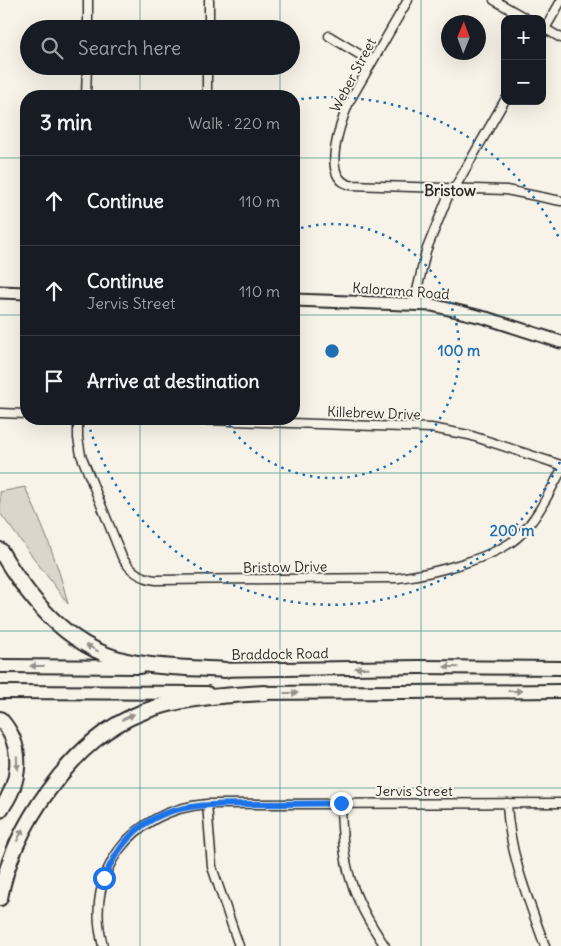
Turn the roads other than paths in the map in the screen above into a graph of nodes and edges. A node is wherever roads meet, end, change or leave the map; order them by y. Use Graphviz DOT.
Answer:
graph roads {
  1 [pos="88,0"];
  2 [pos="209,0"];
  3 [pos="408,0"];
  4 [pos="494,0"];
  5 [pos="561,1"];
  6 [pos="520,15"];
  7 [pos="88,20"];
  8 [pos="208,20"];
  9 [pos="546,25"];
  10 [pos="546,31"];
  11 [pos="329,36"];
  12 [pos="561,38"];
  13 [pos="372,62"];
  14 [pos="86,75"];
  15 [pos="207,75"];
  16 [pos="86,90"];
  17 [pos="206,90"];
  18 [pos="502,105"];
  19 [pos="453,189"];
  20 [pos="561,201"];
  21 [pos="0,292"];
  22 [pos="20,293"];
  23 [pos="300,300"];
  24 [pos="414,304"];
  25 [pos="561,342"];
  26 [pos="0,414"];
  27 [pos="20,414"];
  28 [pos="300,423"];
  29 [pos="78,425"];
  30 [pos="561,465"];
  31 [pos="561,471"];
  32 [pos="0,550"];
  33 [pos="0,666"];
  34 [pos="561,666"];
  35 [pos="226,670"];
  36 [pos="561,691"];
  37 [pos="0,692"];
  38 [pos="265,693"];
  39 [pos="0,719"];
  40 [pos="561,802"];
  41 [pos="341,803"];
  42 [pos="507,803"];
  43 [pos="207,804"];
  44 [pos="0,810"];
  45 [pos="0,898"];
  46 [pos="103,946"];
  47 [pos="239,946"];
  48 [pos="385,946"];
  49 [pos="544,946"];
  1 -- 7 [label="street"];
  2 -- 8 [label="street"];
  3 -- 13 [label="street, Weber Street"];
  4 -- 6 [label="street"];
  5 -- 9 [label="street"];
  10 -- 12 [label="street"];
  11 -- 13 [label="street"];
  13 -- 19 [label="street, Weber Street"];
  14 -- 16 [label="street"];
  15 -- 17 [label="street"];
  18 -- 19 [label="street"];
  19 -- 20 [label="street, Weber Street"];
  19 -- 24 [label="street"];
  21 -- 22 [label="street"];
  23 -- 24 [label="street, Kalorama Road"];
  24 -- 25 [label="street, Kalorama Road"];
  26 -- 27 [label="street"];
  28 -- 30 [label="street, Killebrew Drive"];
  29 -- 31 [label="street, Bristow Drive"];
  35 -- 32 [label="highway, one-way"];
  35 -- 33 [label="main road, Braddock Road, one-way"];
  34 -- 35 [label="main road, Braddock Road, one-way"];
  38 -- 36 [label="main road, one-way"];
  37 -- 38 [label="main road"];
  45 -- 38 [label="highway, one-way"];
  39 -- 44 [label="highway, one-way"];
  40 -- 42 [label="street, Jervis Street"];
  41 -- 42 [label="street, Jervis Street"];
  41 -- 43 [label="street, Jervis Street"];
  41 -- 48 [label="street"];
  42 -- 49 [label="street"];
  43 -- 46 [label="street, Jervis Street"];
  43 -- 47 [label="street"];
}
